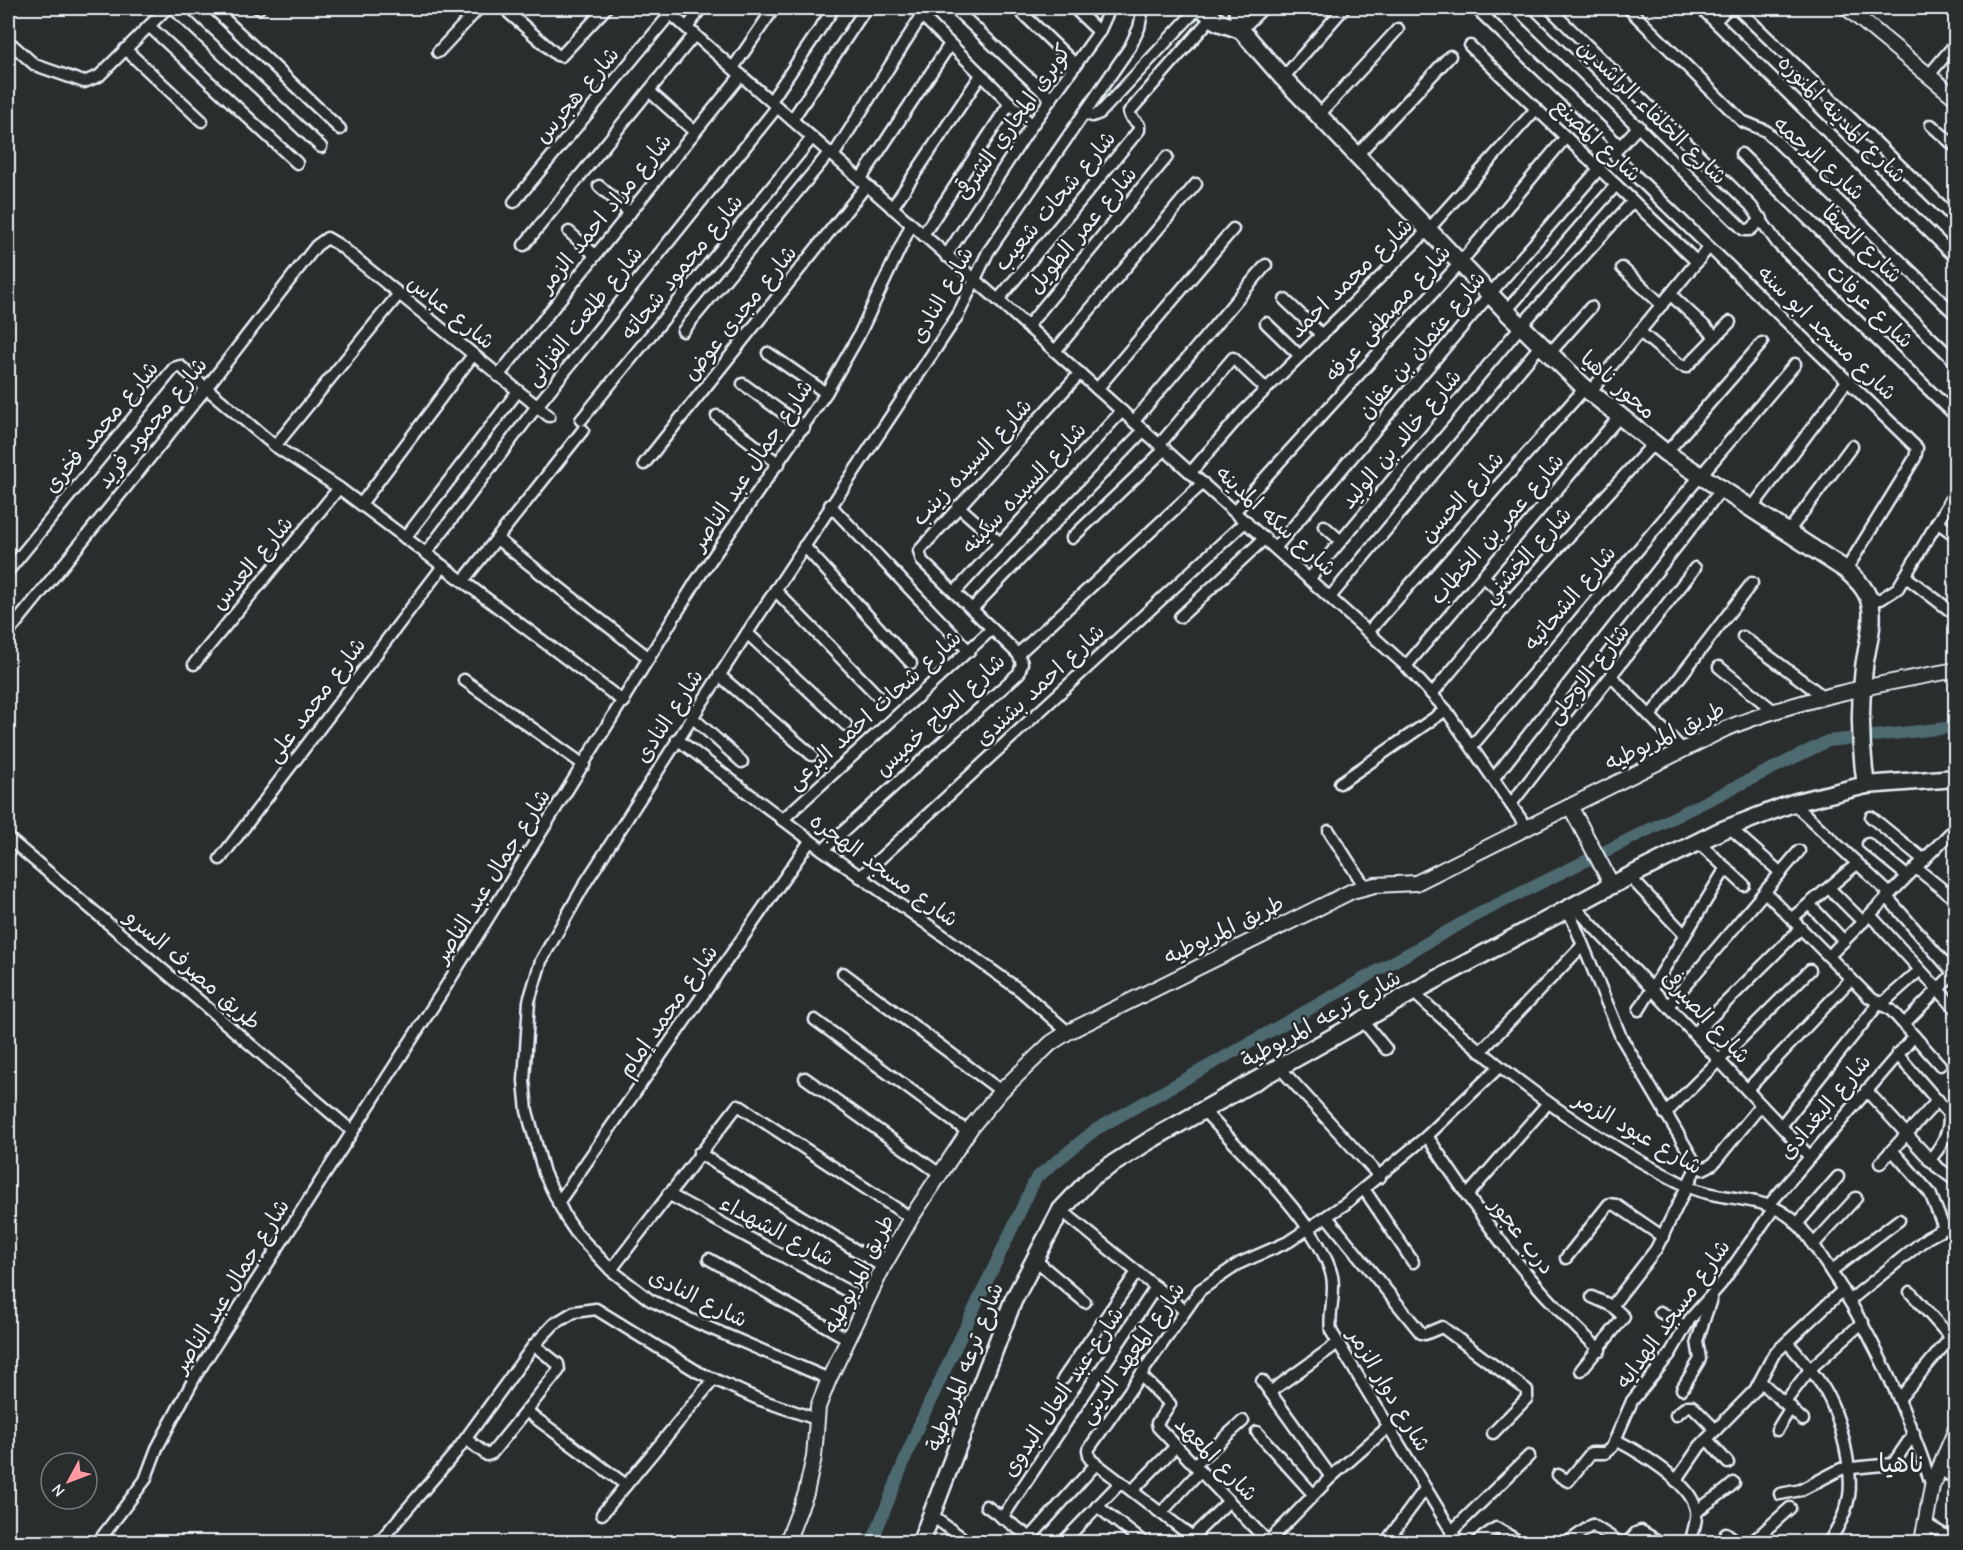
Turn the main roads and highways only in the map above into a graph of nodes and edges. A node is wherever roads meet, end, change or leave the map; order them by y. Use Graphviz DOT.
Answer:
graph roads {
  1 [pos="1237,8"];
  2 [pos="1204,11"];
  3 [pos="1241,30"];
  4 [pos="1956,778"];
  5 [pos="1865,779"];
  6 [pos="921,1542"];
  1 -- 3 [label="main road"];
  2 -- 3 [label="main road, محور ناهيا"];
  3 -- 5 [label="main road, محور ناهيا"];
  4 -- 5 [label="main road, شارع ترعه المريوطية"];
  5 -- 6 [label="main road, شارع ترعه المريوطية"];
}
